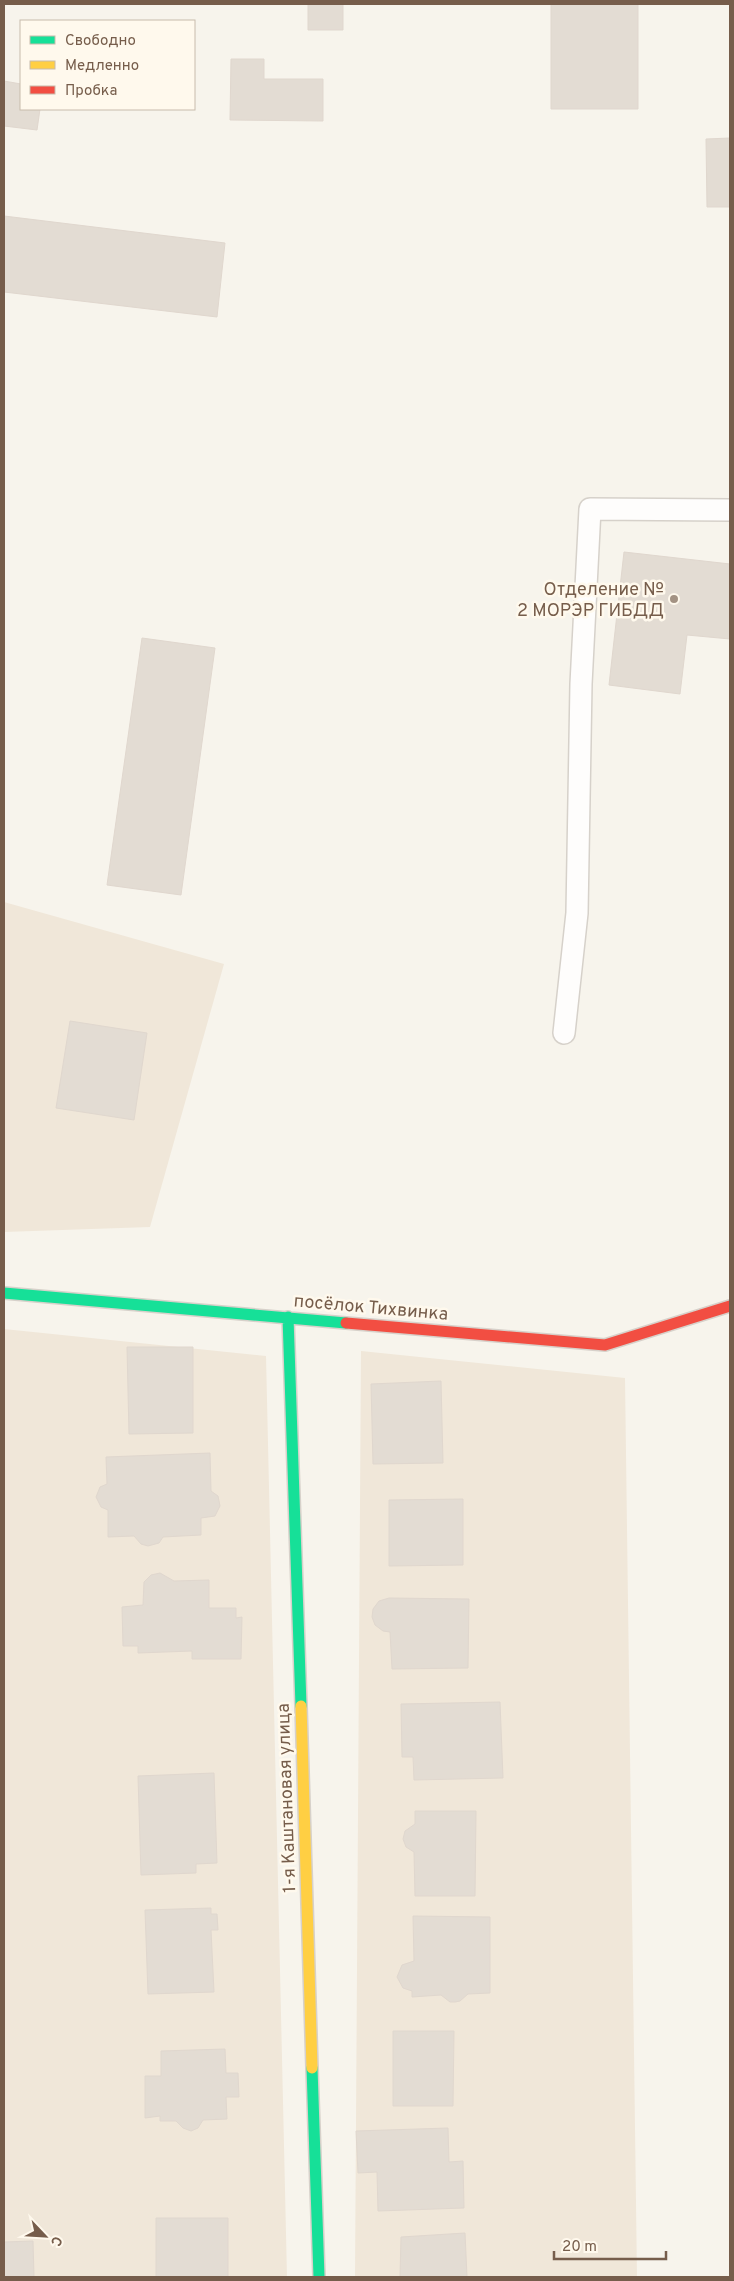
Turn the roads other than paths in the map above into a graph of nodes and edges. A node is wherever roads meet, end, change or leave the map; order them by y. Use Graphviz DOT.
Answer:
graph roads {
  1 [pos="730,510"];
  2 [pos="564,1033"];
  3 [pos="4,1293"];
  4 [pos="730,1306"];
  5 [pos="288,1317"];
  6 [pos="319,2277"];
  1 -- 2 [label="lane"];
  3 -- 5 [label="street, посёлок Тихвинка"];
  4 -- 5 [label="street, посёлок Тихвинка"];
  5 -- 6 [label="street, 1-я Каштановая улица"];
}
